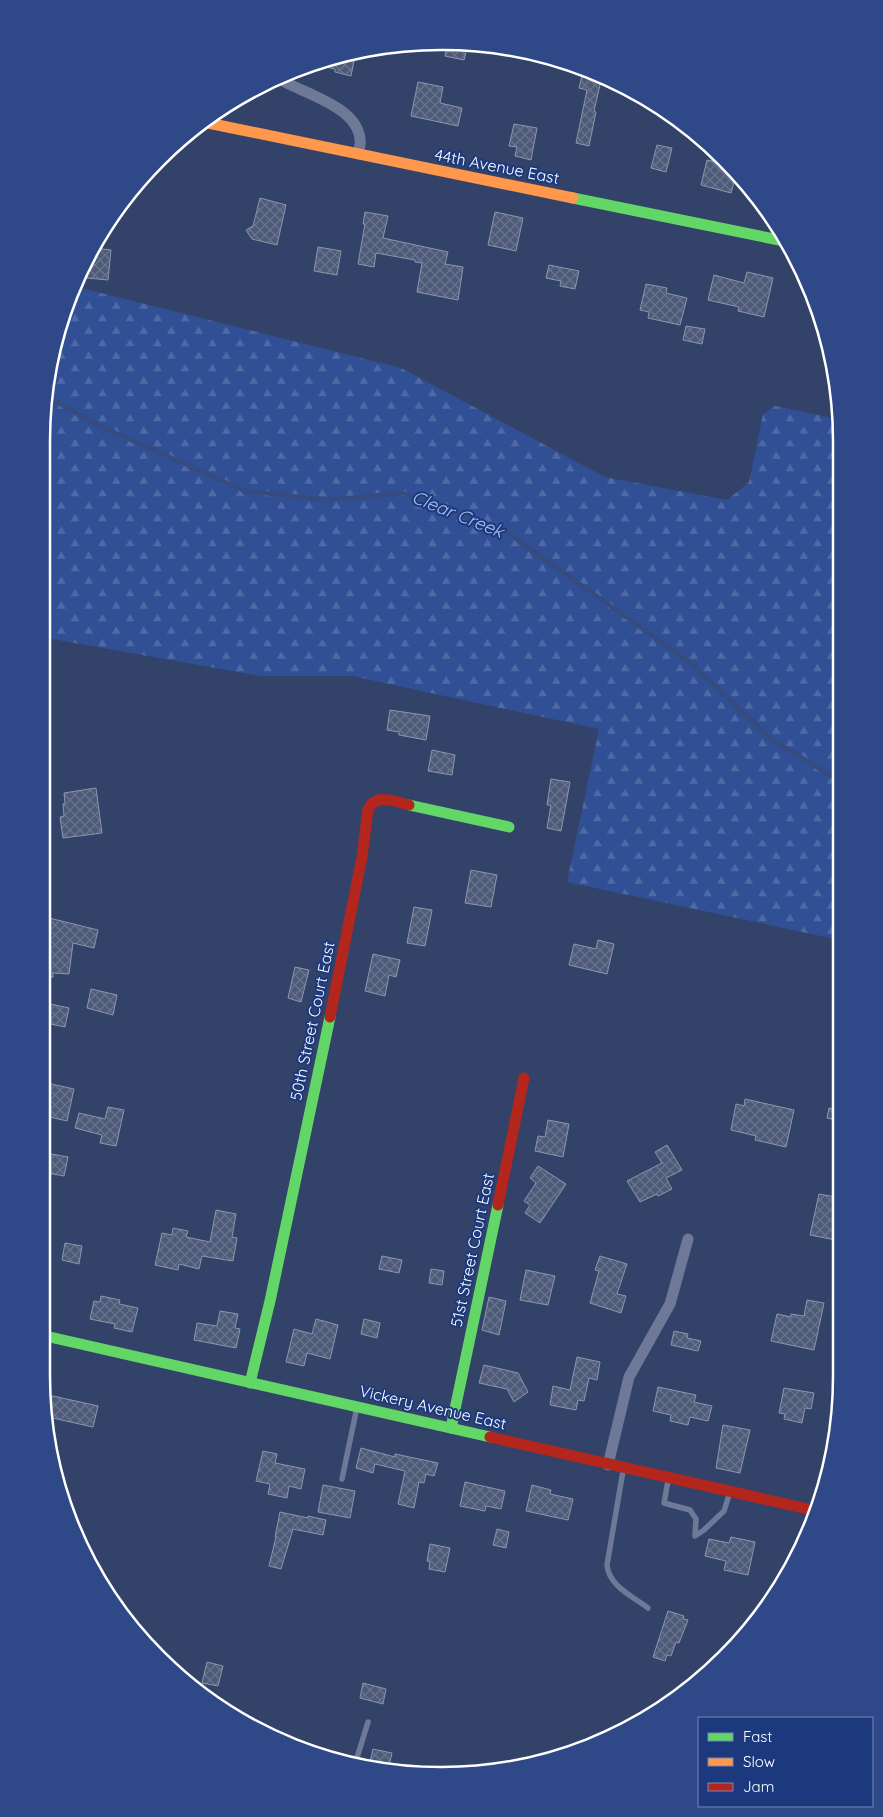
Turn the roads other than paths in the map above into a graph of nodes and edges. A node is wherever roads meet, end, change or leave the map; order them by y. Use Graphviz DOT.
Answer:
graph roads {
  1 [pos="286,82"];
  2 [pos="213,124"];
  3 [pos="358,154"];
  4 [pos="777,240"];
  5 [pos="509,827"];
  6 [pos="524,1078"];
  7 [pos="688,1239"];
  8 [pos="50,1338"];
  9 [pos="250,1383"];
  10 [pos="357,1406"];
  11 [pos="451,1428"];
  12 [pos="608,1465"];
  13 [pos="624,1469"];
  14 [pos="342,1479"];
  15 [pos="669,1479"];
  16 [pos="730,1492"];
  17 [pos="809,1509"];
  18 [pos="648,1608"];
  19 [pos="368,1722"];
  20 [pos="357,1757"];
  1 -- 3 [label="street"];
  2 -- 3 [label="street, 44th Avenue East"];
  3 -- 4 [label="street, 44th Avenue East"];
  5 -- 9 [label="street, 50th Street Court East"];
  6 -- 11 [label="street, 51st Street Court East"];
  7 -- 12 [label="street"];
  8 -- 9 [label="street, Vickery Avenue East"];
  9 -- 10 [label="street, Vickery Avenue East"];
  10 -- 11 [label="street, Vickery Avenue East"];
  10 -- 14 [label="lane"];
  11 -- 12 [label="street, Vickery Avenue East"];
  12 -- 13 [label="street, Vickery Avenue East"];
  13 -- 15 [label="street, Vickery Avenue East"];
  13 -- 18 [label="lane"];
  15 -- 16 [label="street, Vickery Avenue East"];
  15 -- 16 [label="lane"];
  16 -- 17 [label="street, Vickery Avenue East"];
  19 -- 20 [label="lane"];
}
